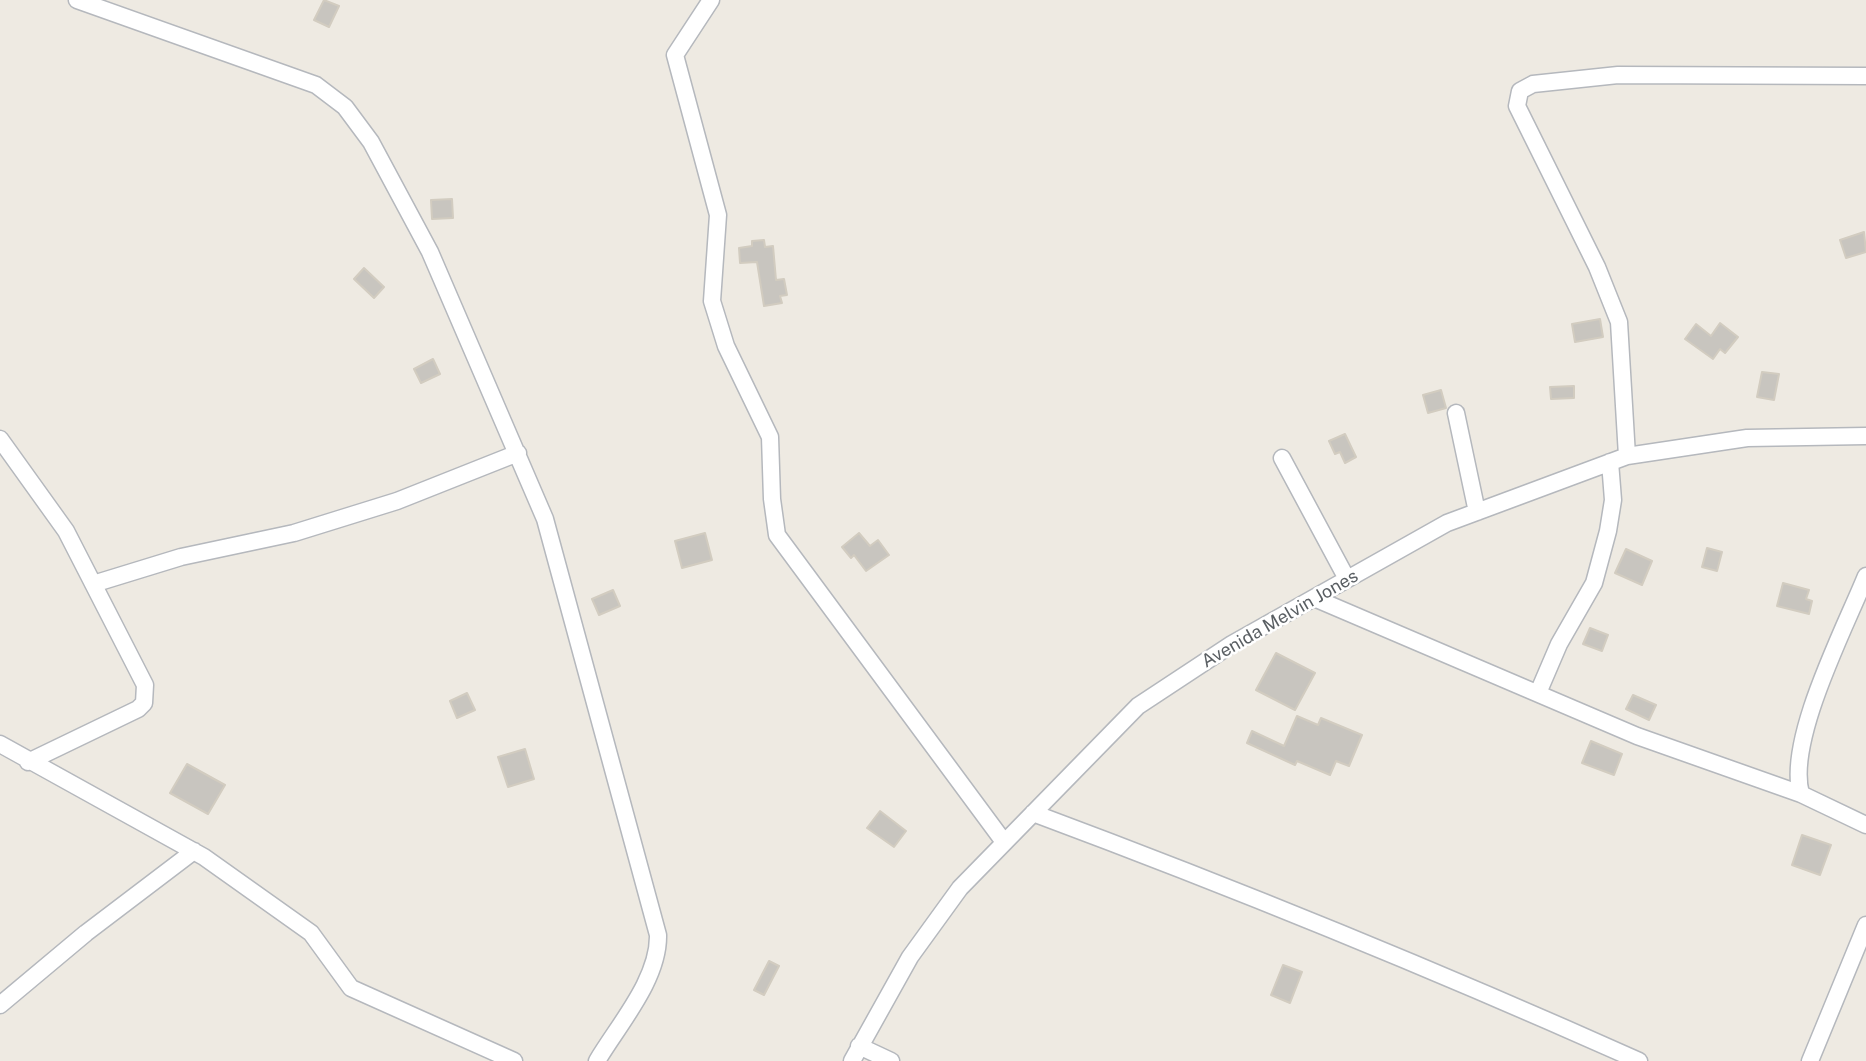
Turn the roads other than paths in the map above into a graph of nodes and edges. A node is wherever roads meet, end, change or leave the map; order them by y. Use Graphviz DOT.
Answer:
graph roads {
  1 [pos="77,0"];
  2 [pos="711,0"];
  3 [pos="1866,76"];
  4 [pos="1456,413"];
  5 [pos="1866,436"];
  6 [pos="0,439"];
  7 [pos="518,453"];
  8 [pos="1627,456"];
  9 [pos="1282,458"];
  10 [pos="1611,462"];
  11 [pos="1477,512"];
  12 [pos="1866,576"];
  13 [pos="1347,579"];
  14 [pos="93,584"];
  15 [pos="1314,598"];
  16 [pos="1538,693"];
  17 [pos="0,744"];
  18 [pos="28,762"];
  19 [pos="1801,794"];
  20 [pos="1033,813"];
  21 [pos="1866,825"];
  22 [pos="1004,842"];
  23 [pos="194,851"];
  24 [pos="1866,925"];
  25 [pos="0,1005"];
  26 [pos="855,1054"];
  27 [pos="514,1061"];
  28 [pos="597,1061"];
  29 [pos="891,1061"];
  30 [pos="1639,1061"];
  31 [pos="1810,1061"];
  1 -- 7 [label="street"];
  2 -- 22 [label="street"];
  3 -- 8 [label="street"];
  4 -- 11 [label="street"];
  5 -- 8 [label="street, Avenida Melvin Jones"];
  6 -- 14 [label="street"];
  7 -- 14 [label="street"];
  7 -- 28 [label="street"];
  8 -- 10 [label="street, Avenida Melvin Jones"];
  9 -- 13 [label="street"];
  10 -- 11 [label="street, Avenida Melvin Jones"];
  10 -- 16 [label="street"];
  11 -- 13 [label="street, Avenida Melvin Jones"];
  12 -- 19 [label="street"];
  13 -- 15 [label="street, Avenida Melvin Jones"];
  14 -- 18 [label="street"];
  15 -- 16 [label="street"];
  15 -- 20 [label="street, Avenida Melvin Jones"];
  16 -- 19 [label="street"];
  17 -- 18 [label="street"];
  18 -- 23 [label="street"];
  19 -- 21 [label="street"];
  20 -- 22 [label="street, Avenida Melvin Jones"];
  20 -- 30 [label="street"];
  22 -- 26 [label="street, Avenida Melvin Jones"];
  23 -- 25 [label="street"];
  23 -- 27 [label="street"];
  24 -- 31 [label="street"];
  26 -- 29 [label="street"];
}
